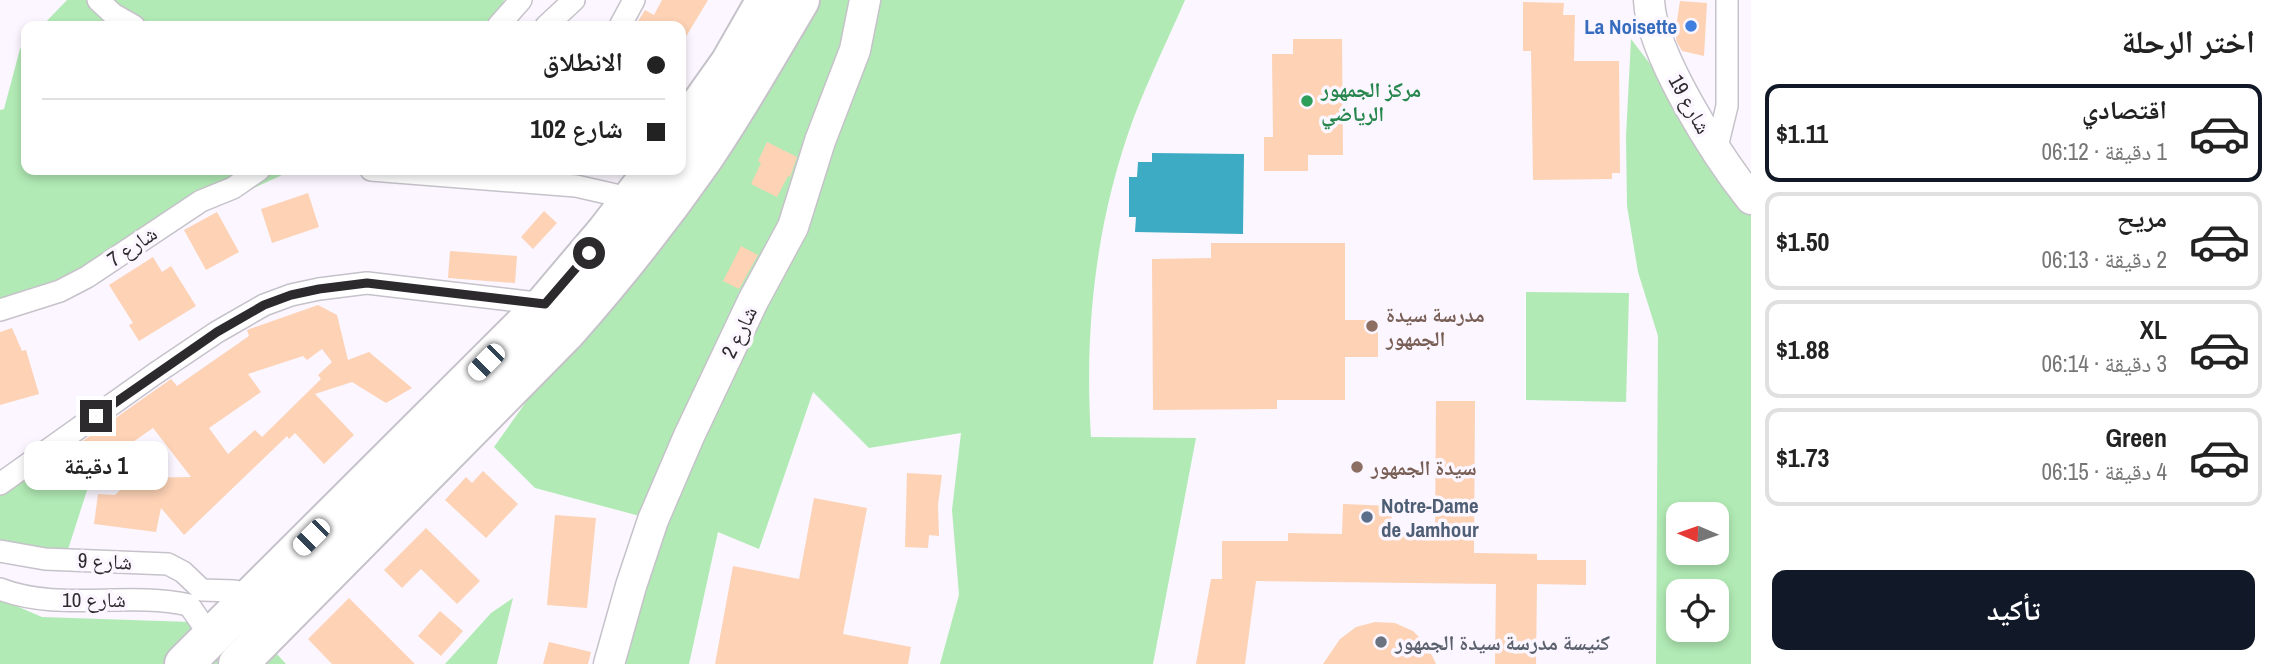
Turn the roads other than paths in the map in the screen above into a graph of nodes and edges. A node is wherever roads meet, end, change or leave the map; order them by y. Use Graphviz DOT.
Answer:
graph roads {
  1 [pos="97,0"];
  2 [pos="521,0"];
  3 [pos="574,0"];
  4 [pos="634,0"];
  5 [pos="740,0"];
  6 [pos="766,0"];
  7 [pos="800,0"];
  8 [pos="865,0"];
  9 [pos="1649,0"];
  10 [pos="1727,0"];
  11 [pos="125,21"];
  12 [pos="502,21"];
  13 [pos="551,21"];
  14 [pos="623,21"];
  15 [pos="730,64"];
  16 [pos="686,125"];
  17 [pos="1716,150"];
  18 [pos="252,175"];
  19 [pos="431,175"];
  20 [pos="643,184"];
  21 [pos="1748,189"];
  22 [pos="545,304"];
  23 [pos="0,310"];
  24 [pos="0,484"];
  25 [pos="0,551"];
  26 [pos="0,589"];
  27 [pos="252,595"];
  28 [pos="195,597"];
  29 [pos="211,637"];
  30 [pos="184,664"];
  31 [pos="238,664"];
  32 [pos="609,664"];
  1 -- 11 [label="street"];
  2 -- 12 [label="street"];
  3 -- 13 [label="street"];
  4 -- 14 [label="street"];
  5 -- 15 [label="highway"];
  6 -- 15 [label="highway"];
  7 -- 31 [label="highway"];
  8 -- 32 [label="street, شارع 2"];
  9 -- 17 [label="street, شارع 19"];
  10 -- 17 [label="street"];
  15 -- 16 [label="highway"];
  17 -- 21 [label="street, شارع 19"];
  18 -- 23 [label="street, شارع 7"];
  19 -- 20 [label="street"];
  20 -- 22 [label="highway"];
  22 -- 24 [label="street"];
  22 -- 27 [label="highway"];
  25 -- 28 [label="street, شارع 9"];
  26 -- 28 [label="street, شارع 10"];
  27 -- 28 [label="street, شارع 10"];
  27 -- 29 [label="highway"];
  28 -- 29 [label="street, شارع 9"];
  29 -- 30 [label="highway"];
}
